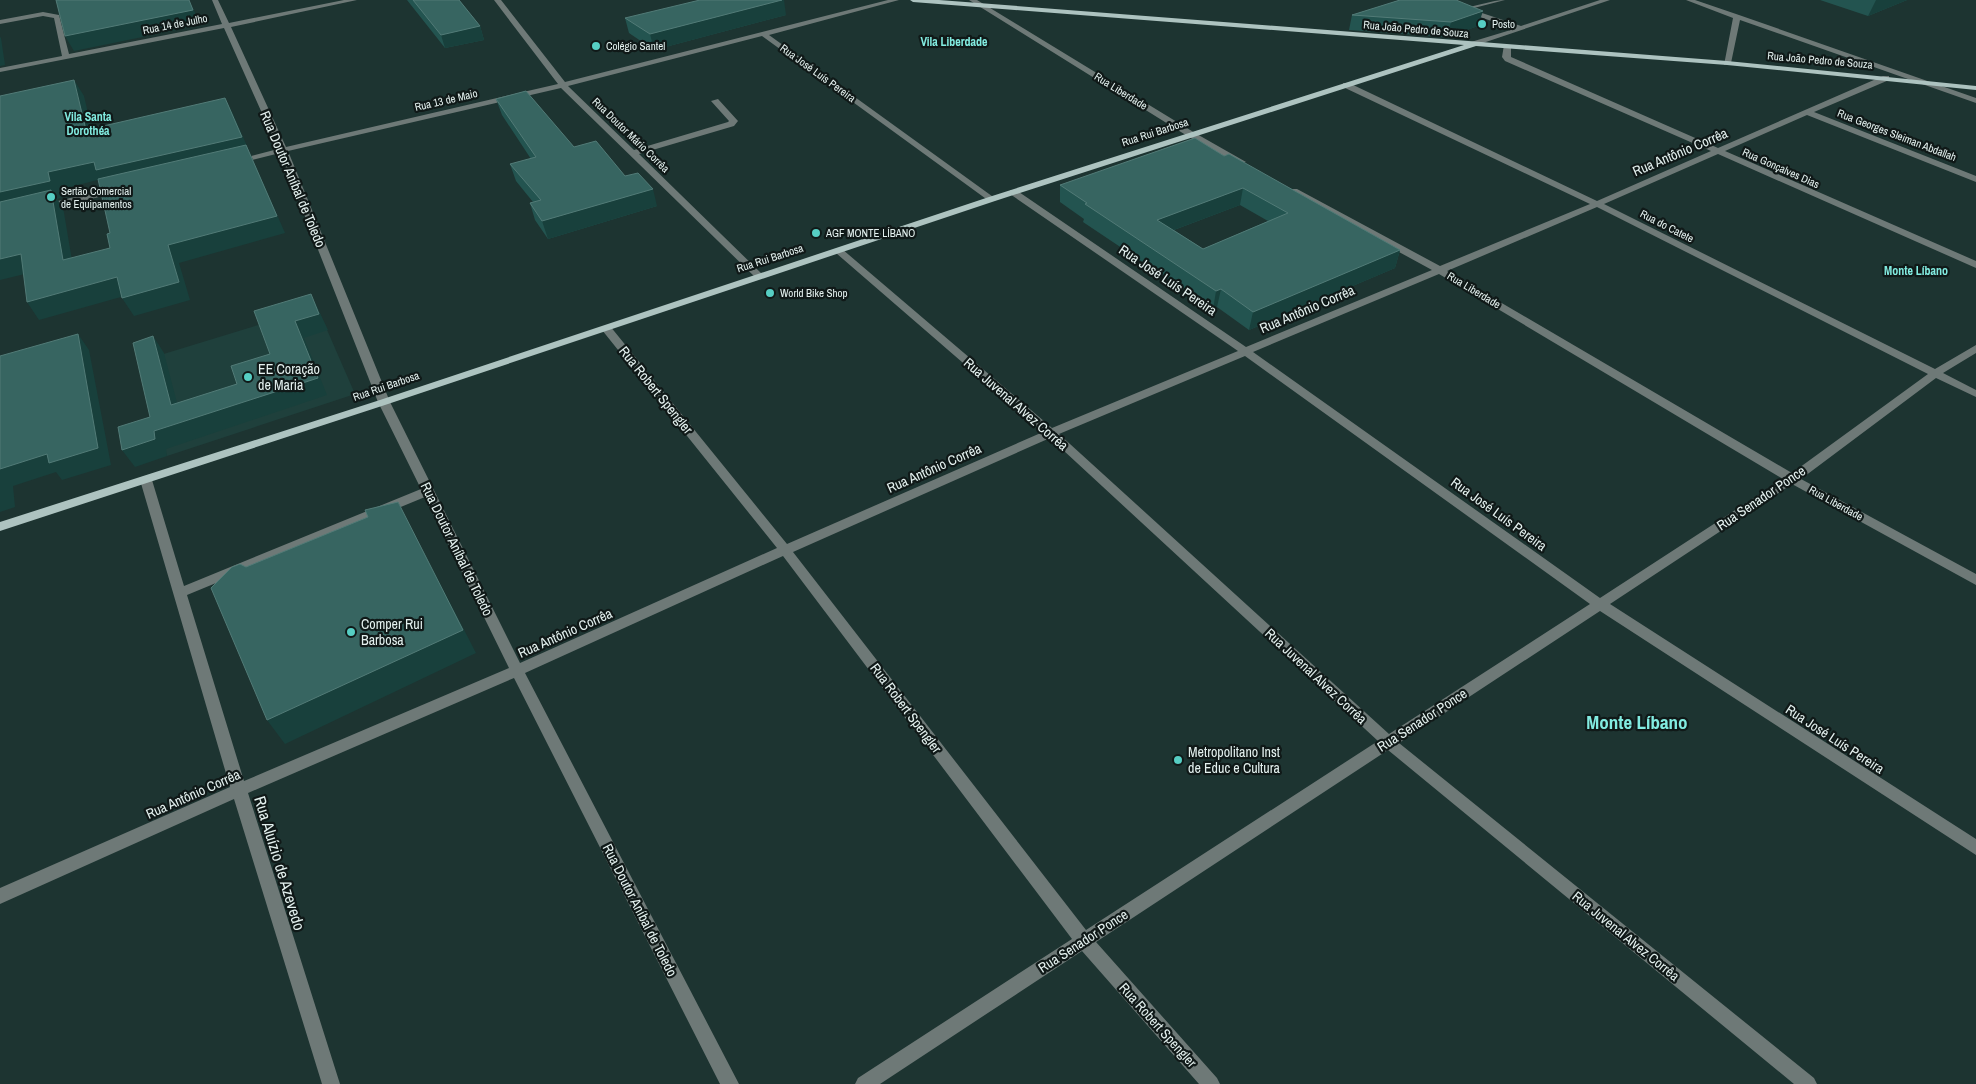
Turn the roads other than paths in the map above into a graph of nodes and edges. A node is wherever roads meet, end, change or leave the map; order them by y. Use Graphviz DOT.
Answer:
graph roads {
  1 [pos="215,0"];
  2 [pos="354,0"];
  3 [pos="497,0"];
  4 [pos="896,0"];
  5 [pos="913,0"];
  6 [pos="972,0"];
  7 [pos="1435,0"];
  8 [pos="1502,0"];
  9 [pos="1607,0"];
  10 [pos="1689,0"];
  11 [pos="981,6"];
  12 [pos="1463,9"];
  13 [pos="1737,16"];
  14 [pos="0,22"];
  15 [pos="225,26"];
  16 [pos="1522,29"];
  17 [pos="765,35"];
  18 [pos="1474,44"];
  19 [pos="1507,47"];
  20 [pos="66,57"];
  21 [pos="1727,63"];
  22 [pos="0,70"];
  23 [pos="1886,78"];
  24 [pos="1924,82"];
  25 [pos="563,85"];
  26 [pos="1346,85"];
  27 [pos="1976,88"];
  28 [pos="1976,101"];
  29 [pos="715,102"];
  30 [pos="1809,113"];
  31 [pos="1192,135"];
  32 [pos="283,150"];
  33 [pos="1716,152"];
  34 [pos="634,153"];
  35 [pos="227,164"];
  36 [pos="1251,167"];
  37 [pos="1976,179"];
  38 [pos="1286,186"];
  39 [pos="123,188"];
  40 [pos="1013,192"];
  41 [pos="992,199"];
  42 [pos="1598,204"];
  43 [pos="38,208"];
  44 [pos="839,251"];
  45 [pos="1976,266"];
  46 [pos="1439,270"];
  47 [pos="759,276"];
  48 [pos="606,328"];
  49 [pos="1976,348"];
  50 [pos="1245,351"];
  51 [pos="1936,373"];
  52 [pos="1976,394"];
  53 [pos="384,402"];
  54 [pos="1051,433"];
  55 [pos="1792,478"];
  56 [pos="146,480"];
  57 [pos="428,491"];
  58 [pos="0,527"];
  59 [pos="785,550"];
  60 [pos="1976,580"];
  61 [pos="180,594"];
  62 [pos="1599,604"];
  63 [pos="516,671"];
  64 [pos="1388,742"];
  65 [pos="239,790"];
  66 [pos="1976,848"];
  67 [pos="0,896"];
  68 [pos="1084,941"];
  69 [pos="331,1084"];
  70 [pos="730,1084"];
  71 [pos="864,1084"];
  72 [pos="1211,1084"];
  73 [pos="1808,1084"];
  1 -- 15 [label="street, Rua Doutor Aníbal de Toledo"];
  2 -- 15 [label="street, Rua 14 de Julho"];
  3 -- 25 [label="street, Rua Doutor Mário Corrêa"];
  4 -- 17 [label="street, Rua 13 de Maio"];
  5 -- 11 [label="main road, Rua João Pedro de Souza"];
  6 -- 11 [label="street, Rua Liberdade"];
  7 -- 12 [label="street"];
  8 -- 12 [label="street"];
  9 -- 16 [label="street, Rua Rui Barbosa"];
  10 -- 13 [label="street"];
  11 -- 18 [label="main road, Rua João Pedro de Souza"];
  11 -- 31 [label="street, Rua Liberdade"];
  12 -- 16 [label="street"];
  13 -- 21 [label="street"];
  13 -- 24 [label="street"];
  14 -- 20 [label="street"];
  15 -- 20 [label="street, Rua 14 de Julho"];
  15 -- 32 [label="street, Rua Doutor Aníbal de Toledo"];
  16 -- 18 [label="street, Rua Rui Barbosa"];
  17 -- 25 [label="street, Rua 13 de Maio"];
  17 -- 41 [label="street, Rua José Luís Pereira"];
  18 -- 19 [label="main road, Rua João Pedro de Souza"];
  18 -- 26 [label="main road, Rua Rui Barbosa"];
  19 -- 21 [label="main road, Rua João Pedro de Souza"];
  19 -- 33 [label="street, Rua Gonçalves Dias"];
  20 -- 22 [label="street, Rua 14 de Julho"];
  21 -- 23 [label="main road, Rua João Pedro de Souza"];
  23 -- 24 [label="main road, Rua João Pedro de Souza"];
  23 -- 30 [label="street, Rua Antônio Corrêa"];
  24 -- 27 [label="main road, Rua João Pedro de Souza"];
  24 -- 28 [label="street"];
  25 -- 32 [label="street, Rua 13 de Maio"];
  25 -- 34 [label="street, Rua Doutor Mário Corrêa"];
  26 -- 31 [label="main road, Rua Rui Barbosa"];
  26 -- 42 [label="street, Rua do Catete"];
  29 -- 34 [label="street"];
  30 -- 33 [label="street, Rua Antônio Corrêa"];
  30 -- 37 [label="street, Rua Georges Sleiman Abdallah"];
  31 -- 36 [label="street, Rua Liberdade"];
  31 -- 40 [label="main road, Rua Rui Barbosa"];
  32 -- 35 [label="street, Rua 13 de Maio"];
  32 -- 53 [label="street, Rua Doutor Aníbal de Toledo"];
  33 -- 42 [label="street, Rua Antônio Corrêa"];
  33 -- 45 [label="street, Rua Gonçalves Dias"];
  34 -- 47 [label="street, Rua Doutor Mário Corrêa"];
  38 -- 46 [label="street, Rua Liberdade"];
  39 -- 43 [label="street"];
  40 -- 41 [label="main road, Rua Rui Barbosa"];
  40 -- 50 [label="street, Rua José Luís Pereira"];
  41 -- 44 [label="main road, Rua Rui Barbosa"];
  42 -- 46 [label="street, Rua Antônio Corrêa"];
  42 -- 51 [label="street, Rua do Catete"];
  44 -- 47 [label="main road, Rua Rui Barbosa"];
  44 -- 54 [label="street, Rua Juvenal Alvez Corrêa"];
  46 -- 50 [label="street, Rua Antônio Corrêa"];
  46 -- 55 [label="street, Rua Liberdade"];
  47 -- 48 [label="main road, Rua Rui Barbosa"];
  48 -- 53 [label="main road, Rua Rui Barbosa"];
  48 -- 59 [label="street, Rua Robert Spengler"];
  49 -- 51 [label="street, Rua Senador Ponce"];
  50 -- 54 [label="street, Rua Antônio Corrêa"];
  50 -- 62 [label="street, Rua José Luís Pereira"];
  51 -- 52 [label="street, Rua do Catete"];
  51 -- 55 [label="street, Rua Senador Ponce"];
  53 -- 56 [label="main road, Rua Rui Barbosa"];
  53 -- 57 [label="street, Rua Doutor Aníbal de Toledo"];
  54 -- 59 [label="street, Rua Antônio Corrêa"];
  54 -- 64 [label="street, Rua Juvenal Alvez Corrêa"];
  55 -- 60 [label="street, Rua Liberdade"];
  55 -- 62 [label="street, Rua Senador Ponce"];
  56 -- 58 [label="main road, Rua Rui Barbosa"];
  56 -- 61 [label="street, Rua Aluízio de Azevedo"];
  57 -- 61 [label="street"];
  57 -- 63 [label="street, Rua Doutor Aníbal de Toledo"];
  59 -- 63 [label="street, Rua Antônio Corrêa"];
  59 -- 68 [label="street, Rua Robert Spengler"];
  61 -- 65 [label="street, Rua Aluízio de Azevedo"];
  62 -- 64 [label="street, Rua Senador Ponce"];
  62 -- 66 [label="street, Rua José Luís Pereira"];
  63 -- 65 [label="street, Rua Antônio Corrêa"];
  63 -- 70 [label="street, Rua Doutor Aníbal de Toledo"];
  64 -- 68 [label="street, Rua Senador Ponce"];
  64 -- 73 [label="street, Rua Juvenal Alvez Corrêa"];
  65 -- 67 [label="street, Rua Antônio Corrêa"];
  65 -- 69 [label="street, Rua Aluízio de Azevedo"];
  68 -- 71 [label="street, Rua Senador Ponce"];
  68 -- 72 [label="street, Rua Robert Spengler"];
}
